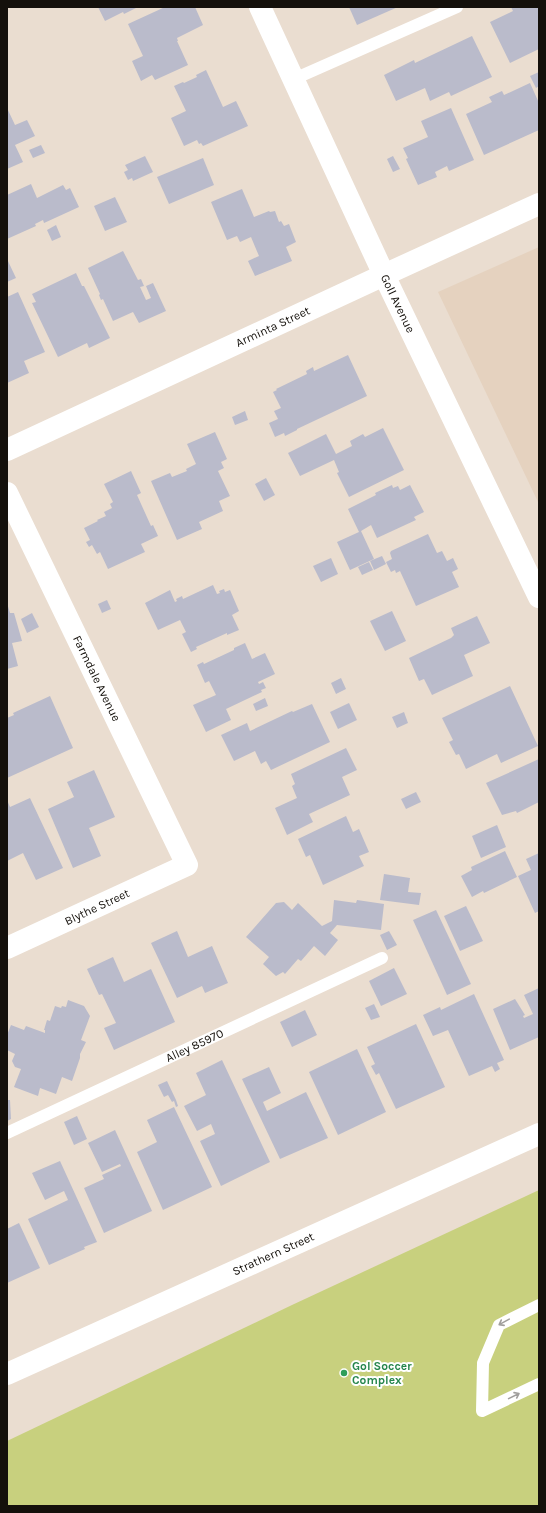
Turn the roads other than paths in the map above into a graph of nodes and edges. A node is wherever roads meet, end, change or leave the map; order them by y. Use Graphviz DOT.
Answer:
graph roads {
  1 [pos="260,7"];
  2 [pos="456,7"];
  3 [pos="294,79"];
  4 [pos="539,204"];
  5 [pos="384,275"];
  6 [pos="7,450"];
  7 [pos="7,493"];
  8 [pos="539,597"];
  9 [pos="187,865"];
  10 [pos="7,948"];
  11 [pos="382,958"];
  12 [pos="7,1133"];
  13 [pos="539,1134"];
  14 [pos="539,1305"];
  15 [pos="7,1374"];
  16 [pos="539,1384"];
  1 -- 3 [label="street, Goll Avenue"];
  2 -- 3 [label="lane"];
  3 -- 5 [label="street, Goll Avenue"];
  4 -- 5 [label="street, Arminta Street"];
  5 -- 6 [label="street, Arminta Street"];
  5 -- 8 [label="street, Goll Avenue"];
  7 -- 9 [label="street, Farmdale Avenue"];
  9 -- 10 [label="street, Blythe Street"];
  11 -- 12 [label="lane, Alley 85970"];
  13 -- 15 [label="street, Strathern Street"];
  14 -- 16 [label="lane, one-way"];
}
